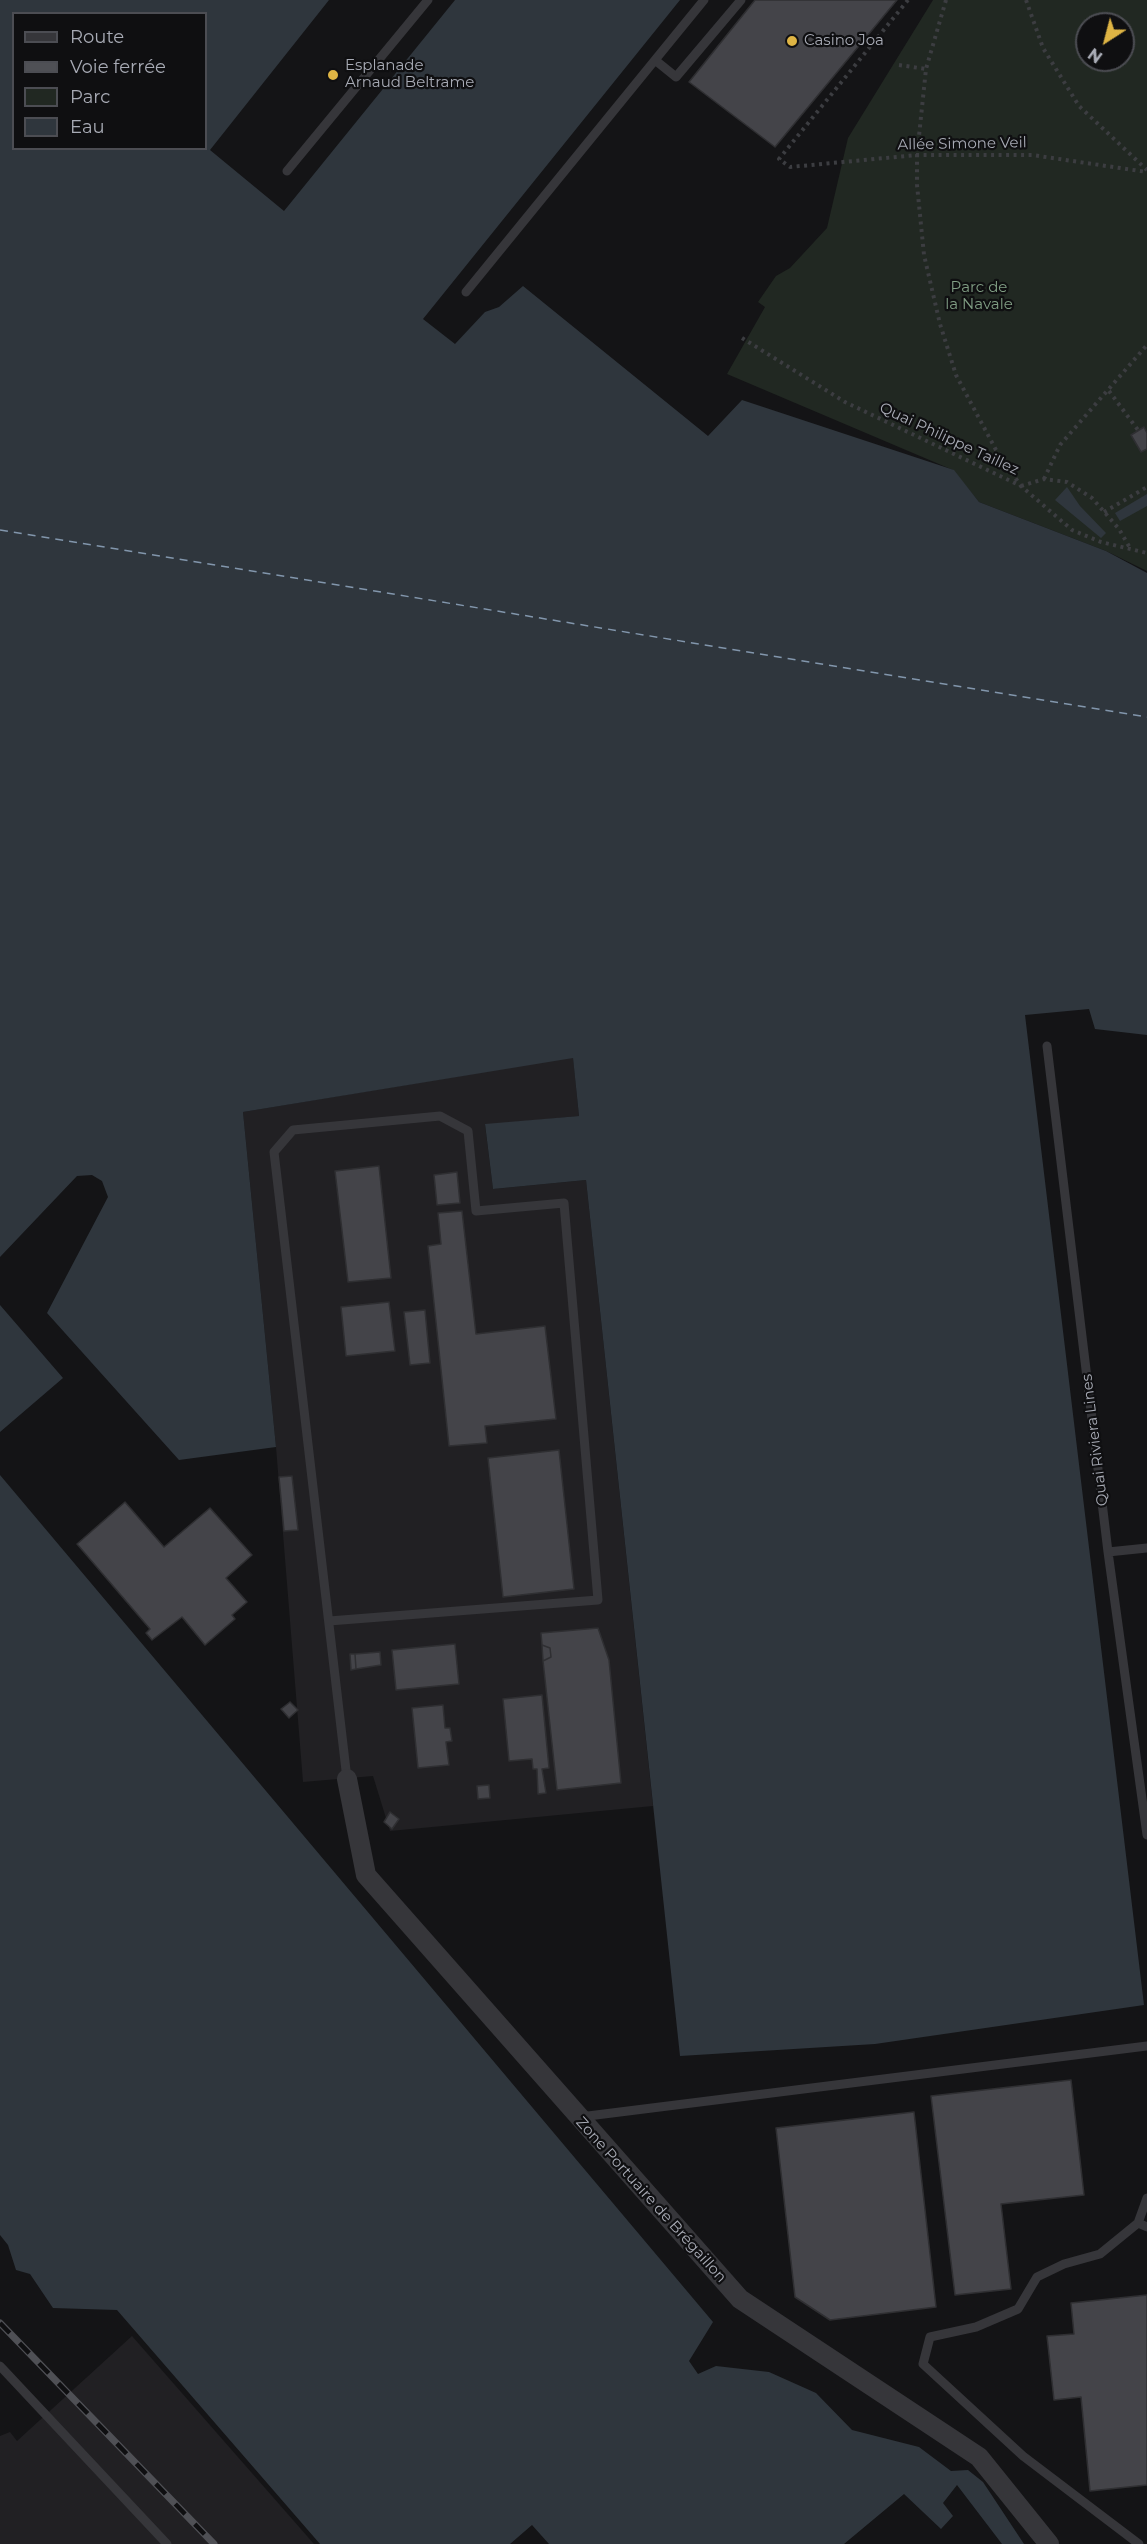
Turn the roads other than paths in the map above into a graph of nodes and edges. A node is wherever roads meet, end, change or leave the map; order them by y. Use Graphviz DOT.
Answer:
graph roads {
  1 [pos="428,0"];
  2 [pos="704,0"];
  3 [pos="741,0"];
  4 [pos="655,60"];
  5 [pos="287,171"];
  6 [pos="466,292"];
  7 [pos="1047,1046"];
  8 [pos="1147,1548"];
  9 [pos="1108,1552"];
  10 [pos="329,1621"];
  11 [pos="347,1779"];
  12 [pos="1147,1834"];
  13 [pos="1147,2046"];
  14 [pos="577,2118"];
  15 [pos="1147,2198"];
  16 [pos="1137,2223"];
  17 [pos="1147,2227"];
  18 [pos="0,2366"];
  19 [pos="167,2544"];
  20 [pos="1049,2544"];
  21 [pos="1139,2544"];
  1 -- 5 [label="lane"];
  2 -- 4 [label="lane"];
  3 -- 4 [label="lane"];
  4 -- 6 [label="lane"];
  7 -- 9 [label="lane, Quai Riviera Lines"];
  8 -- 9 [label="lane"];
  9 -- 12 [label="lane, Quai Riviera Lines"];
  10 -- 10 [label="lane"];
  10 -- 11 [label="lane"];
  11 -- 14 [label="street, Zone Portuaire de Brégaillon"];
  13 -- 14 [label="lane"];
  14 -- 20 [label="street, Zone Portuaire de Brégaillon"];
  15 -- 16 [label="lane"];
  16 -- 17 [label="lane"];
  16 -- 21 [label="lane"];
  18 -- 19 [label="lane"];
}
